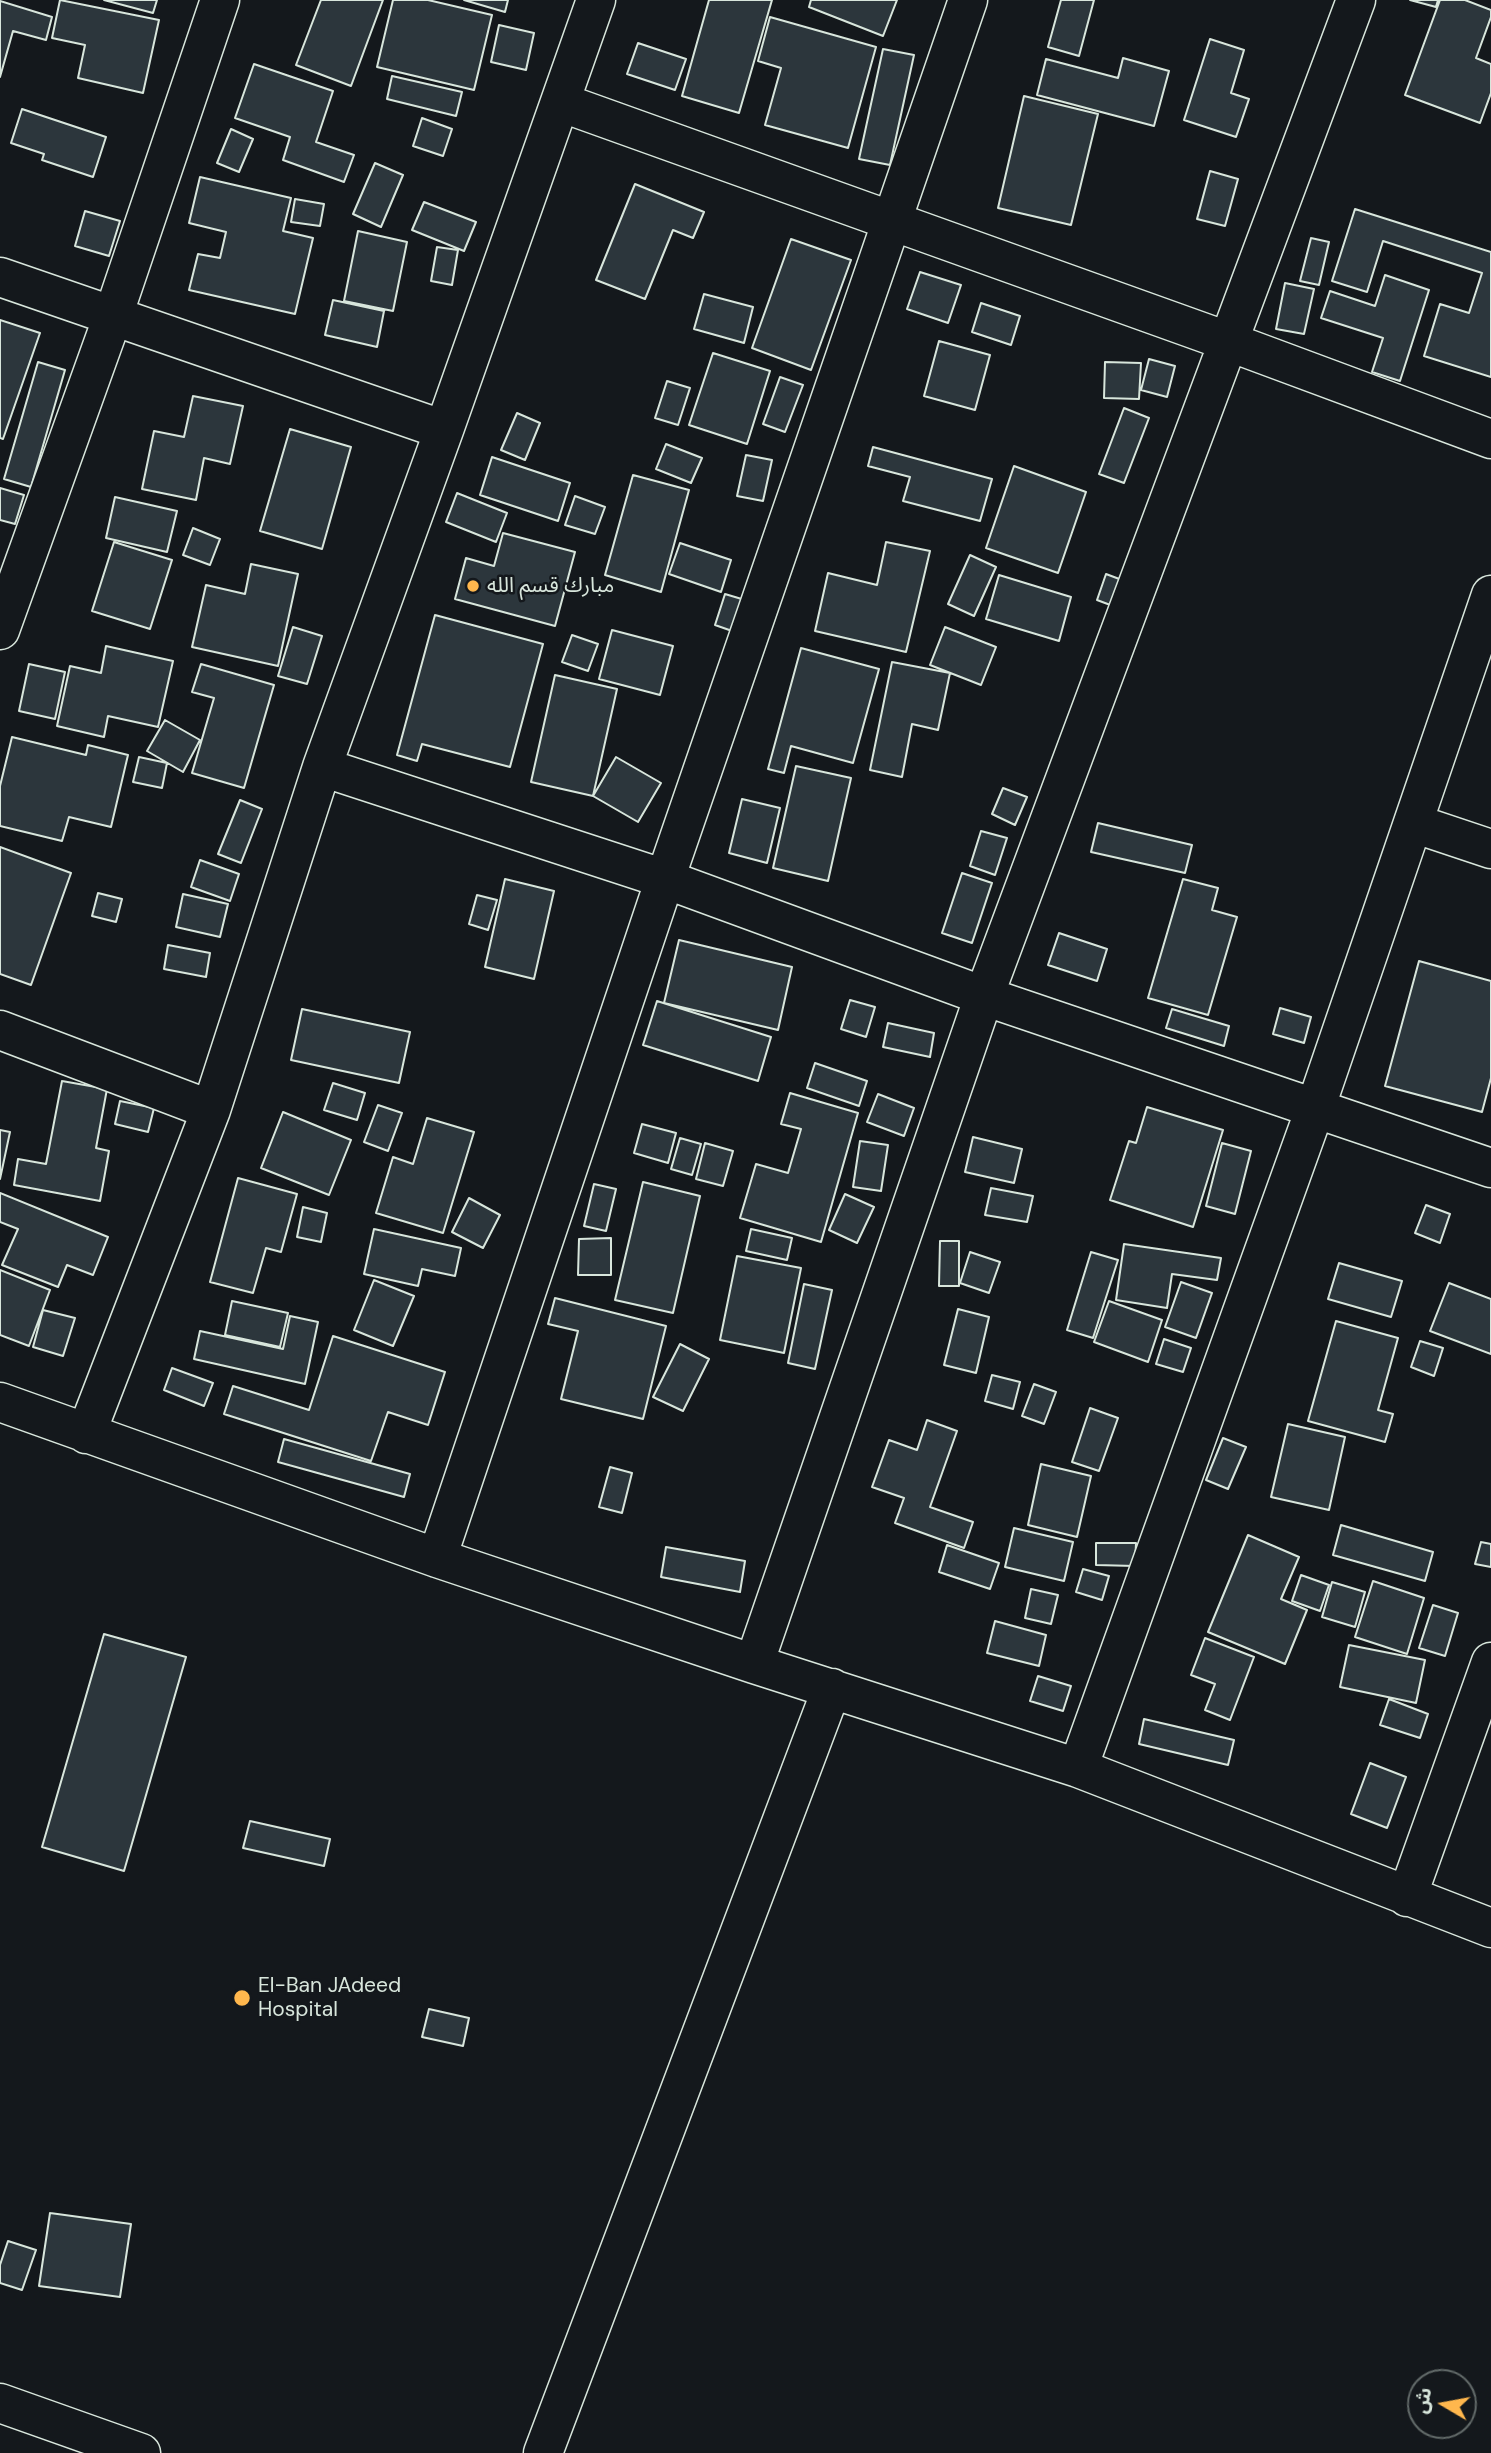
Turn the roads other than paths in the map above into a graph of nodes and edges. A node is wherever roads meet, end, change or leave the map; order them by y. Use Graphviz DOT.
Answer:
graph roads {
  1 [pos="220,0"];
  2 [pos="596,0"];
  3 [pos="968,0"];
  4 [pos="1356,0"];
  5 [pos="560,102"];
  6 [pos="891,219"];
  7 [pos="0,278"];
  8 [pos="113,316"];
  9 [pos="1227,341"];
  10 [pos="444,430"];
  11 [pos="1491,439"];
  12 [pos="1491,595"];
  13 [pos="0,630"];
  14 [pos="322,767"];
  15 [pos="1413,823"];
  16 [pos="1491,849"];
  17 [pos="665,879"];
  18 [pos="984,996"];
  19 [pos="0,1030"];
  20 [pos="1315,1109"];
  21 [pos="211,1110"];
  22 [pos="1491,1168"];
  23 [pos="0,1402"];
  24 [pos="86,1434"];
  25 [pos="438,1558"];
  26 [pos="1491,1662"];
  27 [pos="754,1664"];
  28 [pos="832,1688"];
  29 [pos="1078,1768"];
  30 [pos="1407,1897"];
  31 [pos="1491,1928"];
  32 [pos="0,2403"];
  33 [pos="141,2453"];
  34 [pos="543,2453"];
  1 -- 8 [label="street"];
  2 -- 5 [label="street"];
  3 -- 6 [label="street"];
  4 -- 9 [label="street"];
  5 -- 6 [label="street"];
  5 -- 10 [label="street"];
  6 -- 9 [label="street"];
  6 -- 17 [label="street"];
  7 -- 8 [label="street"];
  8 -- 10 [label="street"];
  8 -- 13 [label="street"];
  9 -- 11 [label="street"];
  9 -- 18 [label="street"];
  10 -- 14 [label="street"];
  12 -- 15 [label="street"];
  14 -- 17 [label="street"];
  14 -- 21 [label="street"];
  15 -- 16 [label="street"];
  15 -- 20 [label="street"];
  17 -- 18 [label="street"];
  17 -- 25 [label="street"];
  18 -- 20 [label="street"];
  18 -- 27 [label="street"];
  19 -- 21 [label="street"];
  20 -- 22 [label="street"];
  20 -- 29 [label="street"];
  21 -- 24 [label="street"];
  23 -- 24 [label="street"];
  24 -- 25 [label="street"];
  25 -- 27 [label="street"];
  26 -- 30 [label="street"];
  27 -- 28 [label="street"];
  28 -- 29 [label="street"];
  28 -- 34 [label="street"];
  29 -- 30 [label="street"];
  30 -- 31 [label="street"];
  32 -- 33 [label="street"];
}
